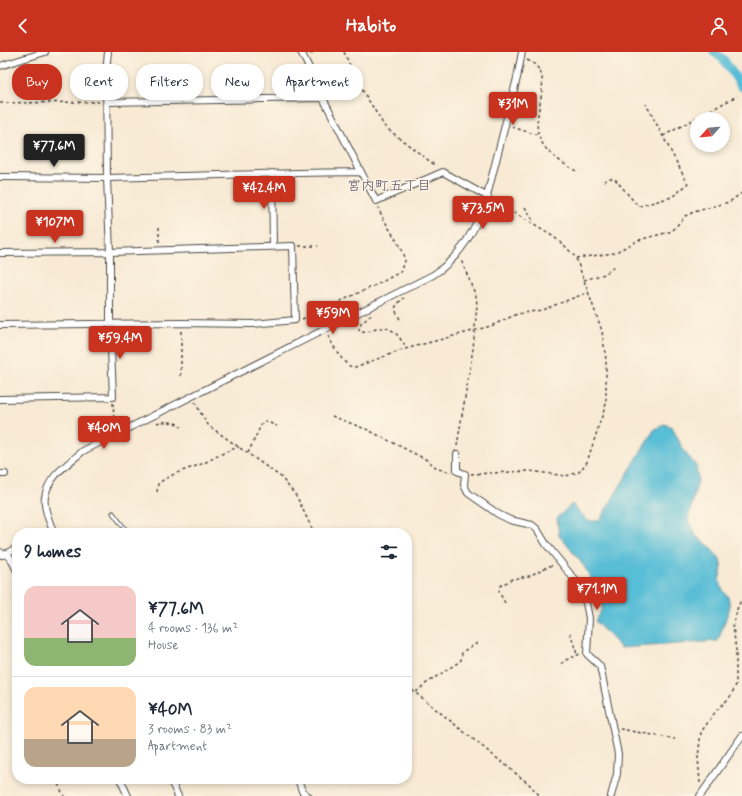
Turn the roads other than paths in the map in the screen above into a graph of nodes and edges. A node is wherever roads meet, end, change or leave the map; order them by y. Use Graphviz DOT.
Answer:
graph roads {
  1 [pos="45,52"];
  2 [pos="108,52"];
  3 [pos="301,52"];
  4 [pos="522,54"];
  5 [pos="307,64"];
  6 [pos="0,66"];
  7 [pos="272,99"];
  8 [pos="324,100"];
  9 [pos="107,102"];
  10 [pos="272,172"];
  11 [pos="361,172"];
  12 [pos="0,177"];
  13 [pos="108,178"];
  14 [pos="488,197"];
  15 [pos="273,246"];
  16 [pos="110,252"];
  17 [pos="0,253"];
  18 [pos="110,324"];
  19 [pos="0,325"];
  20 [pos="0,399"];
  21 [pos="457,454"];
  22 [pos="112,513"];
  23 [pos="51,528"];
  24 [pos="124,528"];
  25 [pos="12,550"];
  26 [pos="2,554"];
  27 [pos="12,561"];
  28 [pos="742,736"];
  29 [pos="122,784"];
  30 [pos="172,784"];
  31 [pos="300,784"];
  32 [pos="127,796"];
  33 [pos="178,796"];
  34 [pos="308,796"];
  35 [pos="611,796"];
  36 [pos="700,796"];
  1 -- 6 [label="street"];
  2 -- 9 [label="street"];
  3 -- 5 [label="street"];
  4 -- 14 [label="street"];
  7 -- 9 [label="street"];
  8 -- 11 [label="street"];
  9 -- 13 [label="street"];
  10 -- 11 [label="street"];
  10 -- 13 [label="street"];
  10 -- 15 [label="street"];
  11 -- 14 [label="street"];
  12 -- 13 [label="street"];
  13 -- 16 [label="street"];
  14 -- 23 [label="street"];
  15 -- 16 [label="street"];
  15 -- 18 [label="street"];
  16 -- 17 [label="street"];
  16 -- 18 [label="street"];
  18 -- 19 [label="street"];
  18 -- 20 [label="street"];
  21 -- 35 [label="street"];
  22 -- 24 [label="lane"];
  25 -- 26 [label="street"];
  26 -- 27 [label="street"];
  28 -- 36 [label="street"];
  29 -- 32 [label="street"];
  30 -- 33 [label="street"];
  31 -- 34 [label="street"];
}
